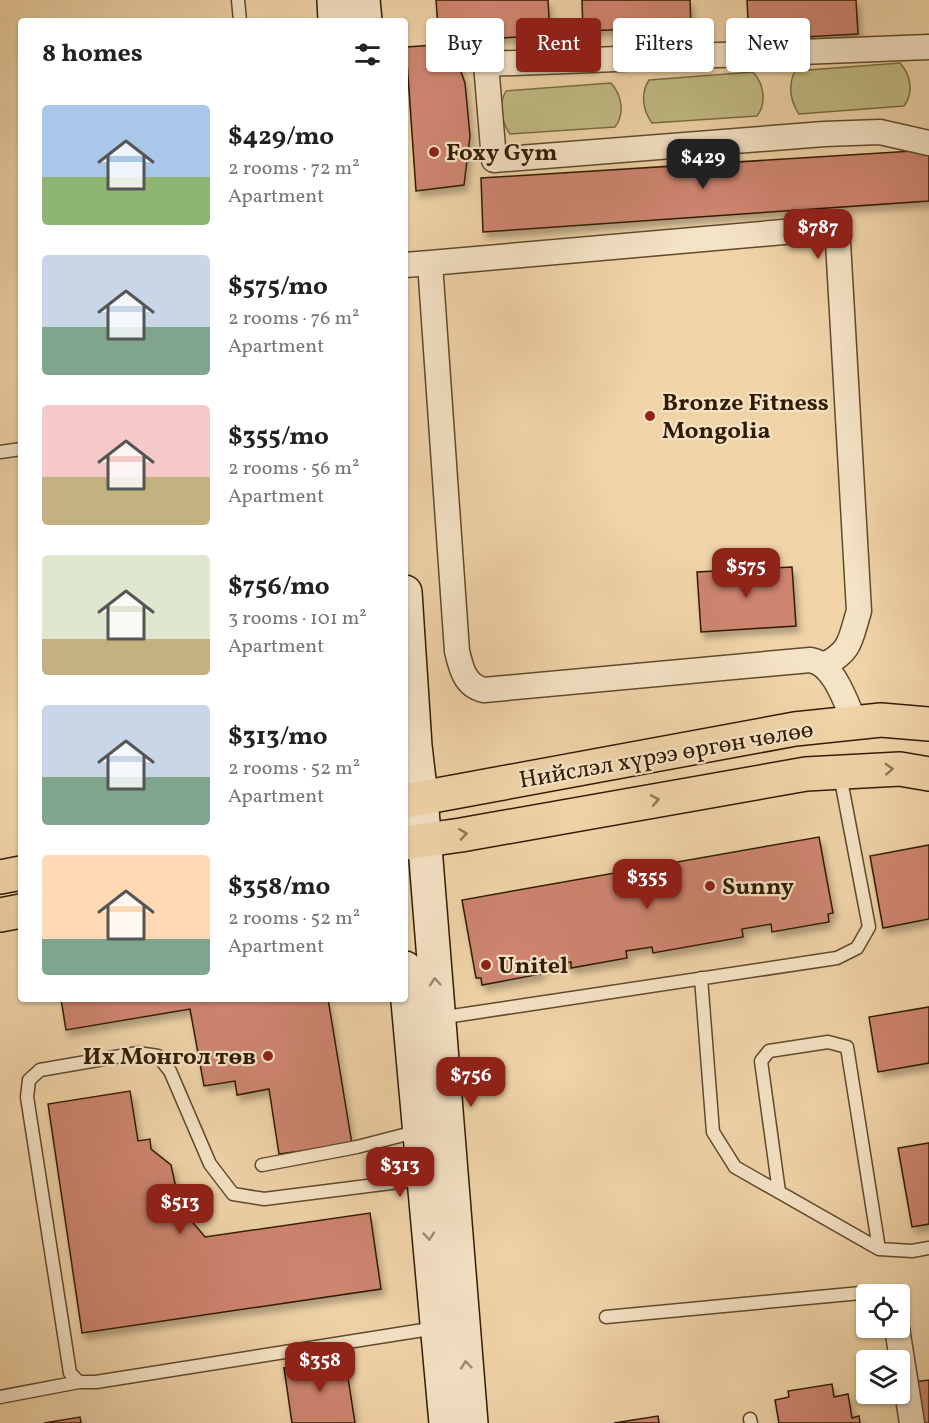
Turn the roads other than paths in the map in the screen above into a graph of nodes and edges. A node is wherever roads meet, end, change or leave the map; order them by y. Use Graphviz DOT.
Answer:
graph roads {
  1 [pos="238,0"];
  2 [pos="334,0"];
  3 [pos="363,0"];
  4 [pos="240,18"];
  5 [pos="335,18"];
  6 [pos="365,18"];
  7 [pos="929,47"];
  8 [pos="929,143"];
  9 [pos="430,263"];
  10 [pos="408,265"];
  11 [pos="18,449"];
  12 [pos="0,452"];
  13 [pos="408,638"];
  14 [pos="824,665"];
  15 [pos="855,723"];
  16 [pos="929,724"];
  17 [pos="840,772"];
  18 [pos="929,774"];
  19 [pos="413,799"];
  20 [pos="414,841"];
  21 [pos="18,874"];
  22 [pos="0,877"];
  23 [pos="18,912"];
  24 [pos="0,915"];
  25 [pos="701,978"];
  26 [pos="408,985"];
  27 [pos="438,1018"];
  28 [pos="434,1129"];
  29 [pos="262,1165"];
  30 [pos="424,1179"];
  31 [pos="779,1192"];
  32 [pos="929,1248"];
  33 [pos="879,1249"];
  34 [pos="856,1293"];
  35 [pos="606,1317"];
  36 [pos="450,1326"];
  37 [pos="899,1338"];
  38 [pos="79,1382"];
  39 [pos="0,1397"];
  40 [pos="446,1423"];
  41 [pos="471,1423"];
  42 [pos="912,1423"];
  1 -- 4 [label="lane"];
  2 -- 5 [label="main road"];
  3 -- 6 [label="main road"];
  7 -- 8 [label="street"];
  9 -- 10 [label="street"];
  9 -- 14 [label="street"];
  9 -- 14 [label="street"];
  11 -- 12 [label="lane"];
  13 -- 19 [label="main road"];
  14 -- 15 [label="street"];
  15 -- 16 [label="main road, Нийслэл хүрээ өргөн чөлөө"];
  15 -- 19 [label="main road, Нийслэл хүрээ өргөн чөлөө"];
  17 -- 18 [label="main road, Нийслэл хүрээ өргөн чөлөө, one-way"];
  20 -- 17 [label="main road, Нийслэл хүрээ өргөн чөлөө, one-way"];
  17 -- 25 [label="lane"];
  19 -- 20 [label="main road"];
  27 -- 20 [label="main road, one-way"];
  21 -- 22 [label="main road"];
  23 -- 24 [label="main road"];
  25 -- 27 [label="lane"];
  25 -- 31 [label="lane"];
  26 -- 28 [label="main road"];
  27 -- 28 [label="main road"];
  28 -- 29 [label="lane"];
  28 -- 30 [label="main road"];
  28 -- 36 [label="main road"];
  30 -- 36 [label="main road, one-way"];
  30 -- 38 [label="lane"];
  31 -- 33 [label="lane"];
  31 -- 33 [label="lane"];
  32 -- 33 [label="lane"];
  34 -- 35 [label="lane"];
  36 -- 38 [label="lane"];
  36 -- 40 [label="main road"];
  41 -- 36 [label="main road, one-way"];
  37 -- 42 [label="street"];
  38 -- 39 [label="lane"];
}
